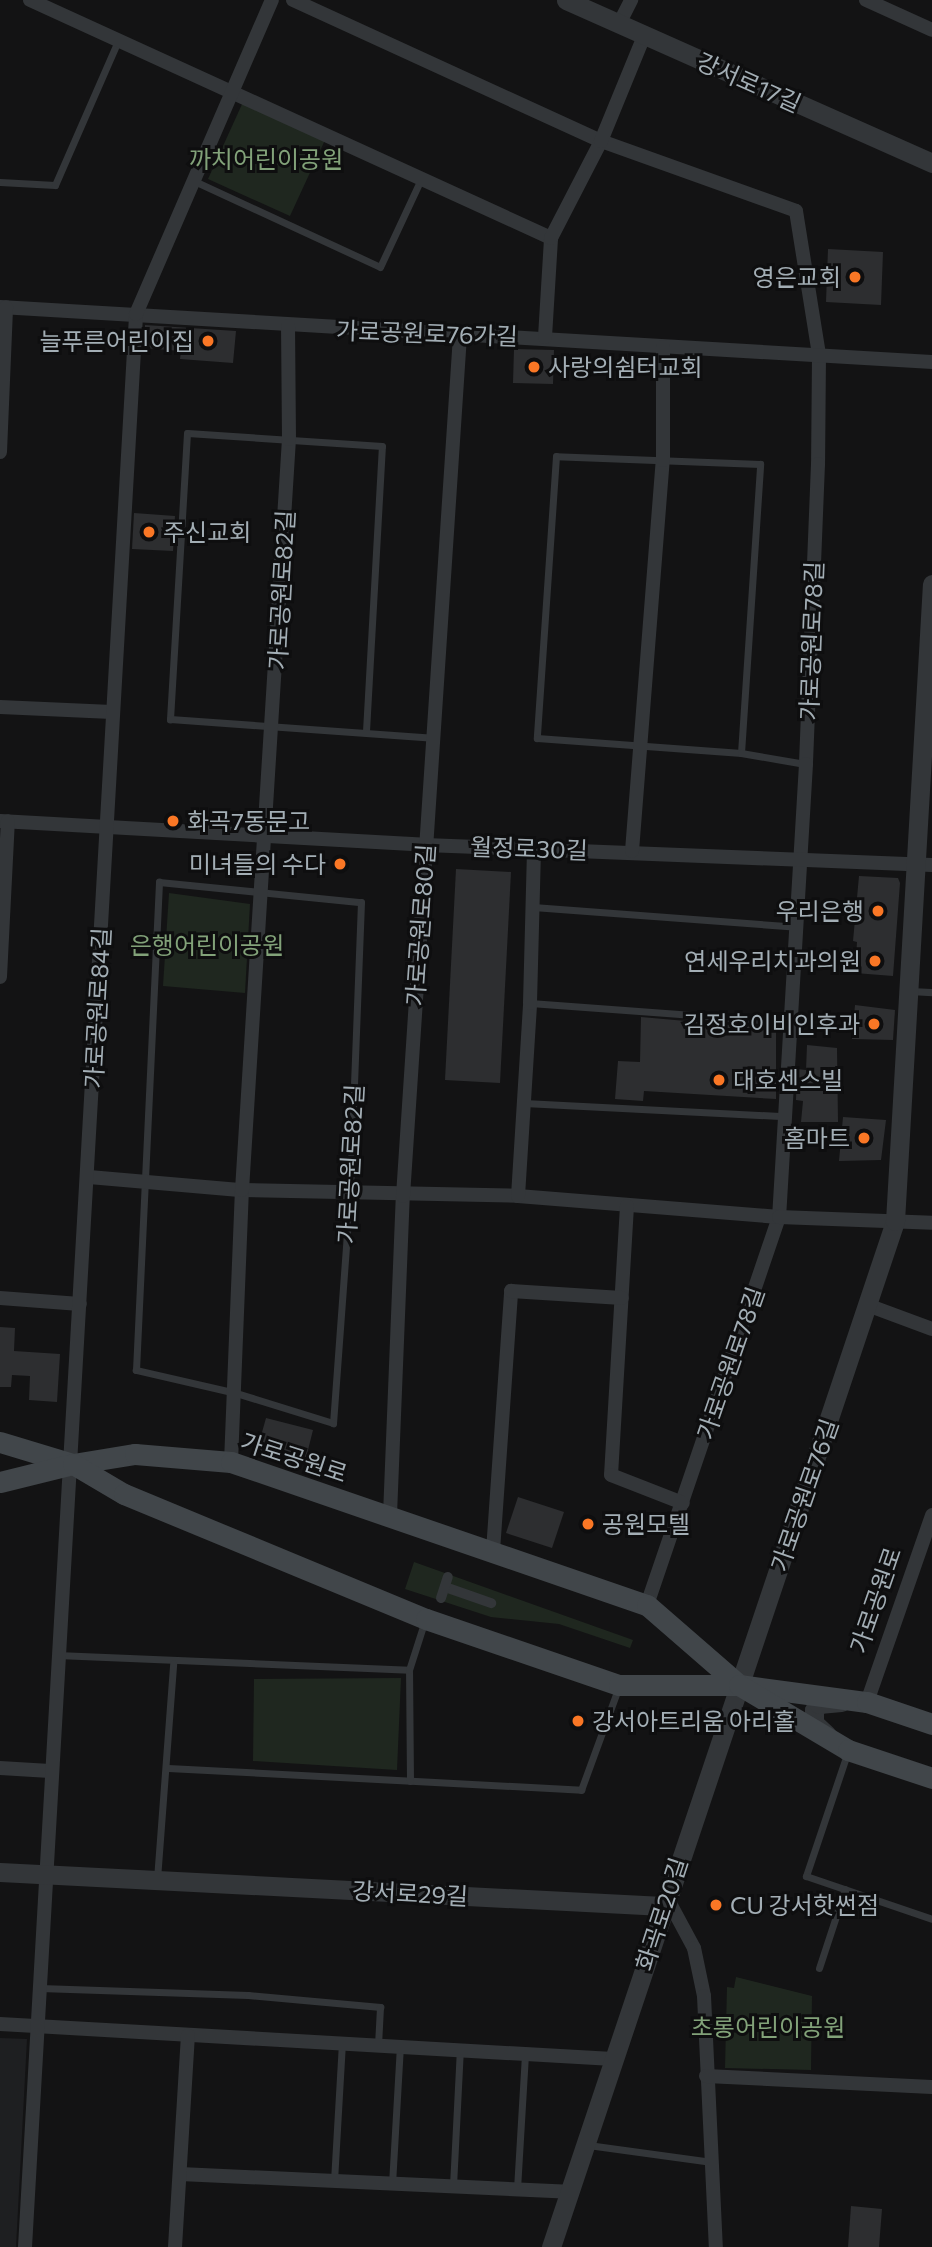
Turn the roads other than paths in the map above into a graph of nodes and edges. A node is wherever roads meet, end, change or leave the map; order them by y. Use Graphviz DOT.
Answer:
graph roads {
  1 [pos="30,0"];
  2 [pos="272,0"];
  3 [pos="293,0"];
  4 [pos="566,0"];
  5 [pos="631,0"];
  6 [pos="866,0"];
  7 [pos="619,24"];
  8 [pos="932,30"];
  9 [pos="644,36"];
  10 [pos="118,40"];
  11 [pos="234,90"];
  12 [pos="601,141"];
  13 [pos="932,163"];
  14 [pos="422,176"];
  15 [pos="191,180"];
  16 [pos="0,182"];
  17 [pos="551,238"];
  18 [pos="3,307"];
  19 [pos="136,314"];
  20 [pos="288,327"];
  21 [pos="460,336"];
  22 [pos="545,337"];
  23 [pos="663,347"];
  24 [pos="818,355"];
  25 [pos="932,362"];
  26 [pos="289,439"];
  27 [pos="0,452"];
  28 [pos="663,460"];
  29 [pos="932,584"];
  30 [pos="0,707"];
  31 [pos="112,712"];
  32 [pos="273,726"];
  33 [pos="366,731"];
  34 [pos="432,738"];
  35 [pos="642,746"];
  36 [pos="741,753"];
  37 [pos="806,764"];
  38 [pos="4,821"];
  39 [pos="107,825"];
  40 [pos="266,834"];
  41 [pos="425,845"];
  42 [pos="534,850"];
  43 [pos="632,851"];
  44 [pos="799,857"];
  45 [pos="925,864"];
  46 [pos="261,895"];
  47 [pos="533,907"];
  48 [pos="796,927"];
  49 [pos="0,977"];
  50 [pos="910,990"];
  51 [pos="932,992"];
  52 [pos="530,1003"];
  53 [pos="789,1022"];
  54 [pos="521,1103"];
  55 [pos="785,1116"];
  56 [pos="89,1177"];
  57 [pos="143,1184"];
  58 [pos="242,1189"];
  59 [pos="350,1192"];
  60 [pos="403,1196"];
  61 [pos="518,1196"];
  62 [pos="627,1206"];
  63 [pos="779,1217"];
  64 [pos="895,1222"];
  65 [pos="932,1223"];
  66 [pos="0,1298"];
  67 [pos="622,1298"];
  68 [pos="79,1304"];
  69 [pos="870,1306"];
  70 [pos="932,1329"];
  71 [pos="236,1393"];
  72 [pos="0,1441"];
  73 [pos="231,1462"];
  74 [pos="73,1464"];
  75 [pos="0,1482"];
  76 [pos="683,1503"];
  77 [pos="390,1515"];
  78 [pos="932,1515"];
  79 [pos="493,1551"];
  80 [pos="445,1587"];
  81 [pos="491,1603"];
  82 [pos="647,1605"];
  83 [pos="426,1619"];
  84 [pos="56,1655"];
  85 [pos="173,1664"];
  86 [pos="409,1670"];
  87 [pos="619,1685"];
  88 [pos="739,1685"];
  89 [pos="867,1702"];
  90 [pos="932,1724"];
  91 [pos="848,1750"];
  92 [pos="0,1768"];
  93 [pos="168,1768"];
  94 [pos="50,1771"];
  95 [pos="932,1778"];
  96 [pos="410,1781"];
  97 [pos="0,1872"];
  98 [pos="45,1874"];
  99 [pos="157,1880"];
  100 [pos="845,1889"];
  101 [pos="665,1901"];
  102 [pos="932,1919"];
  103 [pos="819,1968"];
  104 [pos="40,1989"];
  105 [pos="0,2024"];
  106 [pos="37,2026"];
  107 [pos="188,2035"];
  108 [pos="342,2043"];
  109 [pos="379,2045"];
  110 [pos="400,2047"];
  111 [pos="460,2050"];
  112 [pos="525,2054"];
  113 [pos="613,2059"];
  114 [pos="706,2076"];
  115 [pos="932,2087"];
  116 [pos="585,2144"];
  117 [pos="712,2162"];
  118 [pos="180,2174"];
  119 [pos="334,2182"];
  120 [pos="392,2184"];
  121 [pos="453,2187"];
  122 [pos="517,2190"];
  123 [pos="569,2192"];
  124 [pos="25,2247"];
  125 [pos="175,2247"];
  126 [pos="551,2247"];
  127 [pos="716,2247"];
  1 -- 10 [label="street"];
  2 -- 11 [label="street, 가로공원로84길"];
  3 -- 12 [label="street"];
  4 -- 7 [label="street, 강서로17길"];
  5 -- 7 [label="street"];
  6 -- 8 [label="street"];
  7 -- 9 [label="street, 강서로17길"];
  9 -- 12 [label="street"];
  9 -- 13 [label="street, 강서로17길"];
  10 -- 11 [label="street"];
  10 -- 16 [label="lane"];
  11 -- 14 [label="street"];
  11 -- 15 [label="street, 가로공원로84길"];
  12 -- 17 [label="street"];
  12 -- 24 [label="street, 가로공원로78길"];
  14 -- 15 [label="lane"];
  14 -- 17 [label="street"];
  15 -- 19 [label="street, 가로공원로84길"];
  17 -- 22 [label="street"];
  18 -- 19 [label="street, 가로공원로76가길"];
  18 -- 27 [label="street, 가로공원로76가길"];
  19 -- 20 [label="street, 가로공원로76가길"];
  19 -- 31 [label="street, 가로공원로84길"];
  20 -- 21 [label="street, 가로공원로76가길"];
  20 -- 26 [label="street, 가로공원로82길"];
  21 -- 22 [label="street, 가로공원로76가길"];
  21 -- 34 [label="street, 가로공원로80길"];
  22 -- 23 [label="street, 가로공원로76가길"];
  23 -- 24 [label="street, 가로공원로76가길"];
  23 -- 28 [label="street"];
  24 -- 25 [label="street, 가로공원로76가길"];
  24 -- 37 [label="street, 가로공원로78길"];
  26 -- 32 [label="street, 가로공원로82길"];
  26 -- 32 [label="lane"];
  26 -- 33 [label="lane"];
  28 -- 35 [label="street"];
  28 -- 35 [label="lane"];
  28 -- 36 [label="lane"];
  29 -- 45 [label="street, 가로공원로76길"];
  30 -- 31 [label="street"];
  31 -- 39 [label="street, 가로공원로84길"];
  32 -- 33 [label="lane"];
  32 -- 40 [label="street, 가로공원로82길"];
  33 -- 34 [label="lane"];
  34 -- 41 [label="street, 가로공원로80길"];
  35 -- 36 [label="lane"];
  35 -- 43 [label="street"];
  36 -- 37 [label="lane"];
  37 -- 44 [label="street, 가로공원로78길"];
  38 -- 39 [label="street, 월정로30길"];
  38 -- 49 [label="street"];
  39 -- 40 [label="street, 월정로30길"];
  39 -- 56 [label="street, 가로공원로84길"];
  40 -- 41 [label="street, 월정로30길"];
  40 -- 46 [label="street, 가로공원로82길"];
  41 -- 42 [label="street, 월정로30길"];
  41 -- 60 [label="street, 가로공원로80길"];
  42 -- 43 [label="street, 월정로30길"];
  42 -- 47 [label="street"];
  43 -- 44 [label="street, 월정로30길"];
  44 -- 45 [label="street, 월정로30길"];
  44 -- 48 [label="street, 가로공원로78길"];
  45 -- 50 [label="street, 가로공원로76길"];
  46 -- 57 [label="lane, 가로공원로82길"];
  46 -- 58 [label="street, 가로공원로82길"];
  46 -- 59 [label="lane, 가로공원로82길"];
  47 -- 48 [label="lane"];
  47 -- 52 [label="street"];
  48 -- 53 [label="street, 가로공원로78길"];
  50 -- 51 [label="lane"];
  50 -- 64 [label="street, 가로공원로76길"];
  52 -- 53 [label="lane"];
  52 -- 54 [label="street"];
  53 -- 55 [label="street, 가로공원로78길"];
  54 -- 55 [label="lane"];
  54 -- 61 [label="street"];
  55 -- 63 [label="street, 가로공원로78길"];
  56 -- 57 [label="street"];
  56 -- 68 [label="street, 가로공원로84길"];
  57 -- 58 [label="street"];
  57 -- 71 [label="lane, 가로공원로82길"];
  58 -- 59 [label="street"];
  58 -- 71 [label="street, 가로공원로82길"];
  59 -- 60 [label="street"];
  59 -- 71 [label="lane, 가로공원로82길"];
  60 -- 61 [label="street"];
  60 -- 77 [label="street, 가로공원로80길"];
  61 -- 62 [label="street"];
  62 -- 63 [label="street"];
  62 -- 67 [label="street"];
  63 -- 64 [label="street"];
  63 -- 76 [label="street, 가로공원로78길"];
  64 -- 65 [label="street"];
  64 -- 69 [label="street, 가로공원로76길"];
  66 -- 68 [label="street"];
  67 -- 76 [label="street"];
  67 -- 79 [label="street"];
  68 -- 74 [label="street, 가로공원로84길"];
  69 -- 70 [label="street"];
  69 -- 88 [label="street, 가로공원로76길"];
  71 -- 73 [label="street, 가로공원로82길"];
  72 -- 74 [label="main road, 가로공원로"];
  73 -- 74 [label="main road, 가로공원로"];
  73 -- 77 [label="main road, 가로공원로"];
  74 -- 75 [label="main road, 가로공원로"];
  74 -- 83 [label="main road, 가로공원로"];
  74 -- 84 [label="street, 가로공원로84길"];
  76 -- 82 [label="street, 가로공원로78길"];
  77 -- 79 [label="main road, 가로공원로"];
  78 -- 89 [label="street, 가로공원로"];
  79 -- 82 [label="main road, 가로공원로"];
  80 -- 81 [label="street"];
  82 -- 88 [label="main road, 가로공원로"];
  83 -- 86 [label="lane"];
  83 -- 87 [label="main road, 가로공원로"];
  84 -- 85 [label="lane"];
  84 -- 94 [label="street, 가로공원로84길"];
  85 -- 86 [label="lane"];
  85 -- 93 [label="lane"];
  86 -- 96 [label="lane"];
  87 -- 88 [label="main road, 가로공원로"];
  87 -- 96 [label="lane"];
  88 -- 89 [label="main road, 가로공원로"];
  88 -- 91 [label="main road, 가로공원로"];
  88 -- 101 [label="street, 화곡로20길"];
  89 -- 90 [label="main road, 가로공원로"];
  89 -- 91 [label="street"];
  91 -- 95 [label="main road, 가로공원로"];
  91 -- 100 [label="lane"];
  92 -- 94 [label="street"];
  93 -- 96 [label="lane"];
  93 -- 99 [label="lane"];
  94 -- 98 [label="street, 가로공원로84길"];
  97 -- 98 [label="street, 강서로29길"];
  98 -- 99 [label="street, 강서로29길"];
  98 -- 104 [label="street, 가로공원로84길"];
  99 -- 101 [label="street, 강서로29길"];
  100 -- 102 [label="lane"];
  100 -- 103 [label="lane"];
  101 -- 113 [label="street, 화곡로20길"];
  101 -- 114 [label="street"];
  104 -- 106 [label="street, 가로공원로84길"];
  104 -- 109 [label="lane"];
  105 -- 106 [label="street"];
  106 -- 107 [label="street"];
  106 -- 124 [label="street, 가로공원로84길"];
  107 -- 108 [label="street"];
  107 -- 118 [label="street"];
  108 -- 109 [label="street"];
  108 -- 119 [label="lane"];
  109 -- 110 [label="street"];
  110 -- 111 [label="street"];
  110 -- 120 [label="lane"];
  111 -- 112 [label="street"];
  111 -- 121 [label="lane"];
  112 -- 113 [label="street"];
  112 -- 122 [label="lane"];
  113 -- 116 [label="street, 화곡로20길"];
  114 -- 115 [label="street"];
  114 -- 117 [label="street"];
  116 -- 117 [label="lane"];
  116 -- 123 [label="street, 화곡로20길"];
  117 -- 127 [label="street"];
  118 -- 119 [label="street"];
  118 -- 125 [label="street"];
  119 -- 120 [label="street"];
  120 -- 121 [label="street"];
  121 -- 122 [label="street"];
  122 -- 123 [label="street"];
  123 -- 126 [label="street, 화곡로20길"];
}
